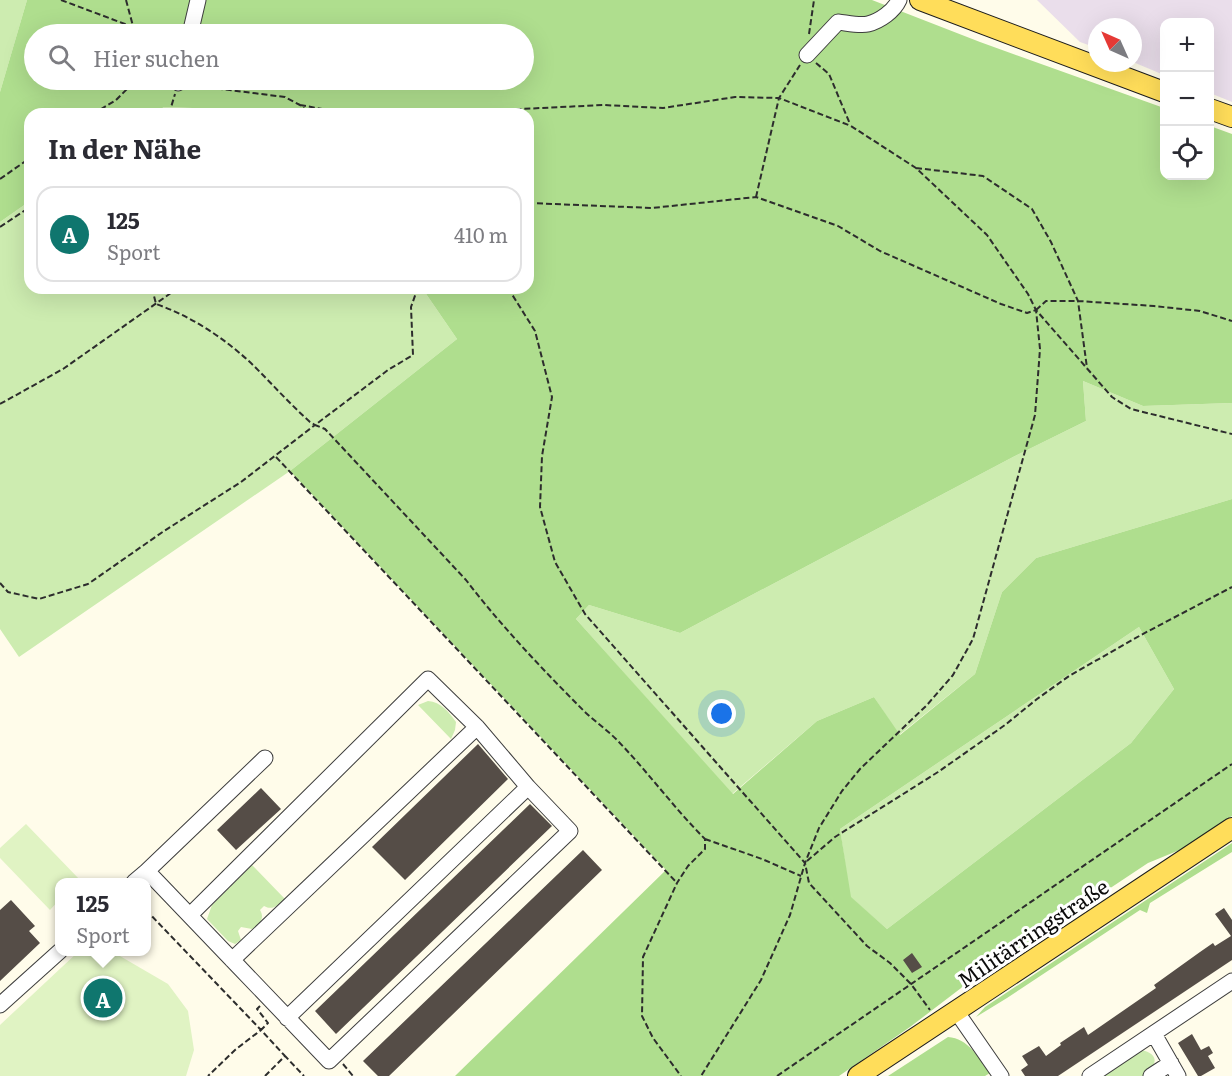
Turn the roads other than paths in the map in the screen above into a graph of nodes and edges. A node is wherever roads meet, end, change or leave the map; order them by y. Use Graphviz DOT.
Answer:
graph roads {
  1 [pos="198,0"];
  2 [pos="899,0"];
  3 [pos="920,0"];
  4 [pos="939,4"];
  5 [pos="192,24"];
  6 [pos="807,55"];
  7 [pos="1160,90"];
  8 [pos="1214,111"];
  9 [pos="1232,117"];
  10 [pos="477,728"];
  11 [pos="265,758"];
  12 [pos="528,787"];
  13 [pos="1232,828"];
  14 [pos="147,871"];
  15 [pos="139,878"];
  16 [pos="189,915"];
  17 [pos="55,956"];
  18 [pos="232,960"];
  19 [pos="1232,981"];
  20 [pos="0,1005"];
  21 [pos="951,1014"];
  22 [pos="288,1018"];
  23 [pos="1154,1034"];
  24 [pos="1174,1069"];
  25 [pos="858,1076"];
  26 [pos="1001,1076"];
  27 [pos="1090,1076"];
  28 [pos="1151,1076"];
  1 -- 5 [label="street"];
  2 -- 6 [label="street"];
  3 -- 4 [label="main road"];
  4 -- 7 [label="main road"];
  8 -- 9 [label="main road"];
  10 -- 12 [label="street"];
  10 -- 16 [label="street"];
  10 -- 18 [label="street"];
  11 -- 14 [label="street"];
  12 -- 22 [label="street"];
  12 -- 22 [label="street"];
  13 -- 21 [label="main road, Militärringstraße"];
  14 -- 15 [label="street"];
  14 -- 16 [label="street"];
  16 -- 18 [label="street"];
  17 -- 20 [label="street"];
  18 -- 22 [label="street"];
  19 -- 23 [label="street"];
  21 -- 25 [label="main road, Militärringstraße"];
  21 -- 26 [label="street"];
  23 -- 24 [label="street"];
  23 -- 27 [label="street"];
  24 -- 28 [label="street"];
}
